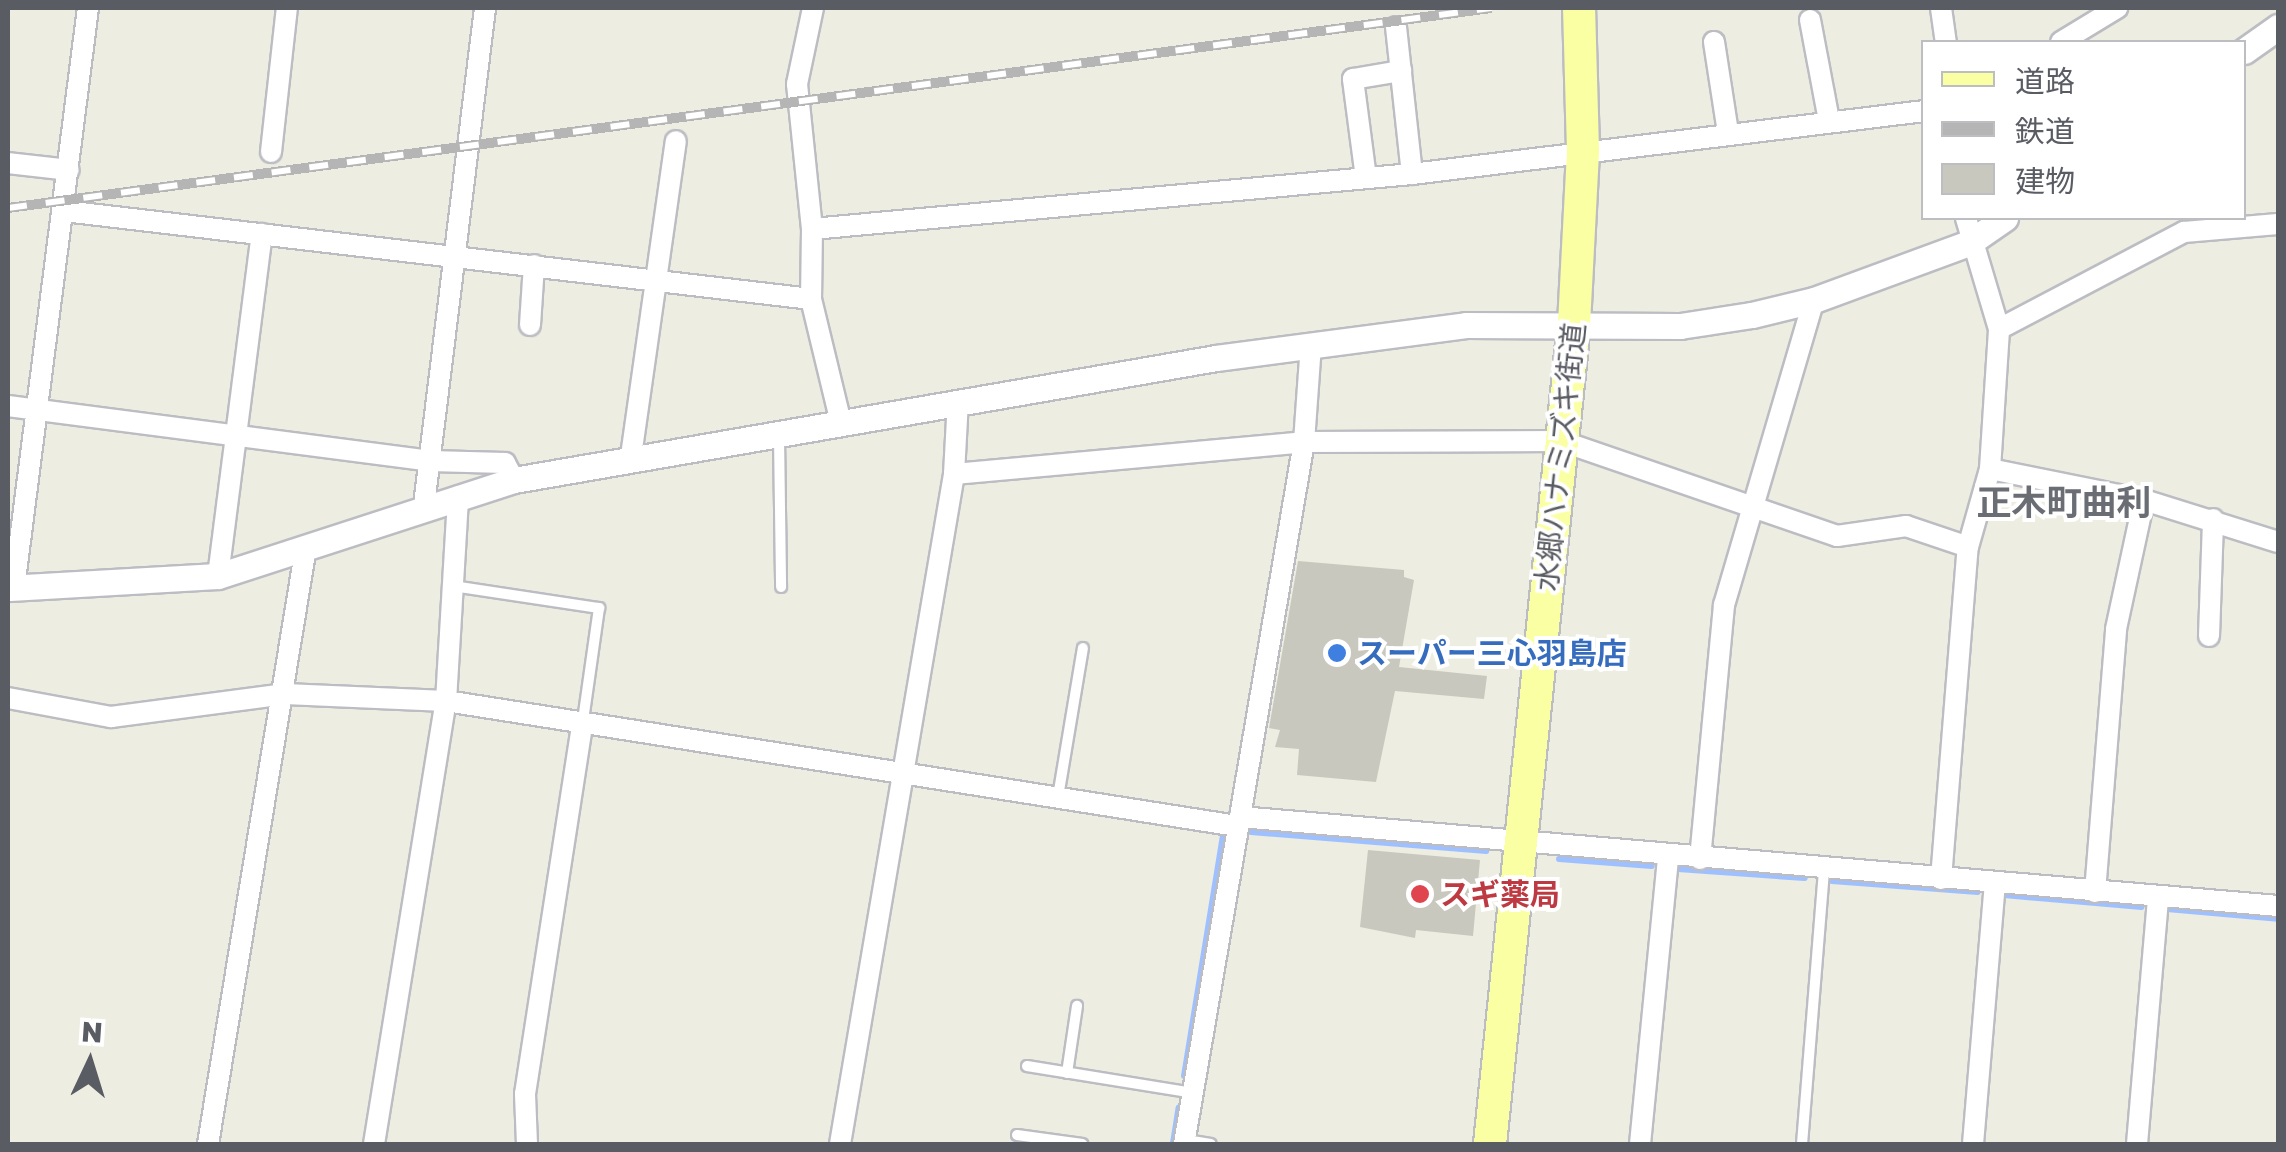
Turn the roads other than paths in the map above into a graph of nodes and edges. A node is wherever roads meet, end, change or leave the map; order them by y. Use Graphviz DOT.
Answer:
graph roads {
  1 [pos="88,8"];
  2 [pos="286,8"];
  3 [pos="486,8"];
  4 [pos="812,8"];
  5 [pos="1579,8"];
  6 [pos="1941,8"];
  7 [pos="2117,8"];
  8 [pos="1810,20"];
  9 [pos="1396,27"];
  10 [pos="2278,27"];
  11 [pos="1946,40"];
  12 [pos="2064,40"];
  13 [pos="1714,42"];
  14 [pos="2246,50"];
  15 [pos="1401,71"];
  16 [pos="1921,111"];
  17 [pos="1829,121"];
  18 [pos="1728,132"];
  19 [pos="676,140"];
  20 [pos="1583,150"];
  21 [pos="271,152"];
  22 [pos="8,163"];
  23 [pos="69,170"];
  24 [pos="1412,174"];
  25 [pos="1366,178"];
  26 [pos="64,211"];
  27 [pos="2000,220"];
  28 [pos="2278,224"];
  29 [pos="812,229"];
  30 [pos="1968,230"];
  31 [pos="262,234"];
  32 [pos="456,256"];
  33 [pos="534,265"];
  34 [pos="651,280"];
  35 [pos="810,300"];
  36 [pos="1814,300"];
  37 [pos="1574,324"];
  38 [pos="530,325"];
  39 [pos="1999,330"];
  40 [pos="1311,345"];
  41 [pos="958,400"];
  42 [pos="8,406"];
  43 [pos="40,410"];
  44 [pos="840,423"];
  45 [pos="236,435"];
  46 [pos="778,436"];
  47 [pos="1304,442"];
  48 [pos="1561,442"];
  49 [pos="631,456"];
  50 [pos="430,460"];
  51 [pos="1990,469"];
  52 [pos="954,474"];
  53 [pos="514,480"];
  54 [pos="458,496"];
  55 [pos="2144,500"];
  56 [pos="1755,504"];
  57 [pos="424,505"];
  58 [pos="2213,519"];
  59 [pos="2278,542"];
  60 [pos="306,547"];
  61 [pos="1968,547"];
  62 [pos="218,576"];
  63 [pos="453,586"];
  64 [pos="781,586"];
  65 [pos="11,588"];
  66 [pos="2209,636"];
  67 [pos="1083,648"];
  68 [pos="285,694"];
  69 [pos="8,698"];
  70 [pos="446,700"];
  71 [pos="582,721"];
  72 [pos="904,772"];
  73 [pos="1058,798"];
  74 [pos="1238,822"];
  75 [pos="1522,843"];
  76 [pos="1668,857"];
  77 [pos="1700,859"];
  78 [pos="1824,870"];
  79 [pos="1941,879"];
  80 [pos="1994,883"];
  81 [pos="2095,892"];
  82 [pos="2158,897"];
  83 [pos="2278,906"];
  84 [pos="1077,1006"];
  85 [pos="1027,1066"];
  86 [pos="1067,1073"];
  87 [pos="1192,1093"];
  88 [pos="1016,1134"];
  89 [pos="1184,1142"];
  90 [pos="208,1144"];
  91 [pos="374,1144"];
  92 [pos="526,1144"];
  93 [pos="840,1144"];
  94 [pos="1082,1144"];
  95 [pos="1211,1144"];
  96 [pos="1490,1144"];
  97 [pos="1640,1144"];
  98 [pos="1802,1144"];
  99 [pos="1974,1144"];
  100 [pos="2137,1144"];
  1 -- 23 [label="street"];
  2 -- 21 [label="street"];
  3 -- 32 [label="street"];
  4 -- 29 [label="street"];
  5 -- 20 [label="main road, 水郷ハナミズキ街道"];
  6 -- 11 [label="street"];
  7 -- 12 [label="street"];
  8 -- 17 [label="street"];
  9 -- 15 [label="street"];
  10 -- 14 [label="street"];
  13 -- 18 [label="street"];
  15 -- 24 [label="street"];
  15 -- 25 [label="street"];
  16 -- 17 [label="street"];
  17 -- 18 [label="street"];
  18 -- 20 [label="street"];
  19 -- 34 [label="street"];
  20 -- 24 [label="street"];
  20 -- 37 [label="main road, 水郷ハナミズキ街道"];
  22 -- 23 [label="street"];
  23 -- 26 [label="street"];
  24 -- 25 [label="street"];
  25 -- 29 [label="street"];
  26 -- 31 [label="street"];
  26 -- 43 [label="street"];
  27 -- 30 [label="street"];
  28 -- 39 [label="street"];
  29 -- 35 [label="street"];
  30 -- 36 [label="street"];
  30 -- 39 [label="street"];
  31 -- 32 [label="street"];
  31 -- 45 [label="street"];
  32 -- 33 [label="street"];
  32 -- 50 [label="street"];
  33 -- 34 [label="street"];
  33 -- 38 [label="street"];
  34 -- 35 [label="street"];
  34 -- 49 [label="street"];
  35 -- 44 [label="street"];
  36 -- 37 [label="street"];
  36 -- 56 [label="street"];
  37 -- 40 [label="street"];
  37 -- 48 [label="main road, 水郷ハナミズキ街道"];
  39 -- 51 [label="street"];
  40 -- 41 [label="street"];
  40 -- 47 [label="street"];
  41 -- 44 [label="street"];
  41 -- 52 [label="street"];
  42 -- 43 [label="street"];
  43 -- 45 [label="street"];
  43 -- 65 [label="street"];
  44 -- 46 [label="street"];
  45 -- 50 [label="street"];
  45 -- 62 [label="street"];
  46 -- 49 [label="street"];
  46 -- 64 [label="lane"];
  47 -- 48 [label="street"];
  47 -- 52 [label="street"];
  47 -- 74 [label="street"];
  48 -- 56 [label="street"];
  48 -- 75 [label="main road, 水郷ハナミズキ街道"];
  49 -- 53 [label="street"];
  50 -- 53 [label="street"];
  50 -- 57 [label="street"];
  51 -- 55 [label="street"];
  51 -- 61 [label="street"];
  52 -- 72 [label="street"];
  53 -- 54 [label="street"];
  54 -- 57 [label="street"];
  54 -- 63 [label="street"];
  55 -- 58 [label="street"];
  55 -- 81 [label="street"];
  56 -- 61 [label="street"];
  56 -- 77 [label="street"];
  57 -- 60 [label="street"];
  58 -- 59 [label="street"];
  58 -- 66 [label="street"];
  60 -- 62 [label="street"];
  60 -- 68 [label="street"];
  61 -- 79 [label="street"];
  62 -- 65 [label="street"];
  63 -- 70 [label="street"];
  63 -- 71 [label="lane"];
  67 -- 73 [label="lane"];
  68 -- 69 [label="street"];
  68 -- 70 [label="street"];
  68 -- 90 [label="street"];
  70 -- 71 [label="street"];
  70 -- 91 [label="street"];
  71 -- 72 [label="street"];
  71 -- 92 [label="street"];
  72 -- 73 [label="street"];
  72 -- 93 [label="street"];
  73 -- 74 [label="street"];
  74 -- 75 [label="street"];
  74 -- 87 [label="street"];
  75 -- 76 [label="street"];
  75 -- 96 [label="main road, 水郷ハナミズキ街道"];
  76 -- 77 [label="street"];
  76 -- 97 [label="street"];
  77 -- 78 [label="street"];
  78 -- 79 [label="street"];
  78 -- 98 [label="lane"];
  79 -- 80 [label="street"];
  80 -- 81 [label="street"];
  80 -- 99 [label="street"];
  81 -- 82 [label="street"];
  82 -- 83 [label="street"];
  82 -- 100 [label="street"];
  84 -- 86 [label="lane"];
  85 -- 86 [label="lane"];
  86 -- 87 [label="lane"];
  87 -- 89 [label="street"];
  88 -- 94 [label="lane"];
  89 -- 95 [label="lane"];
}
